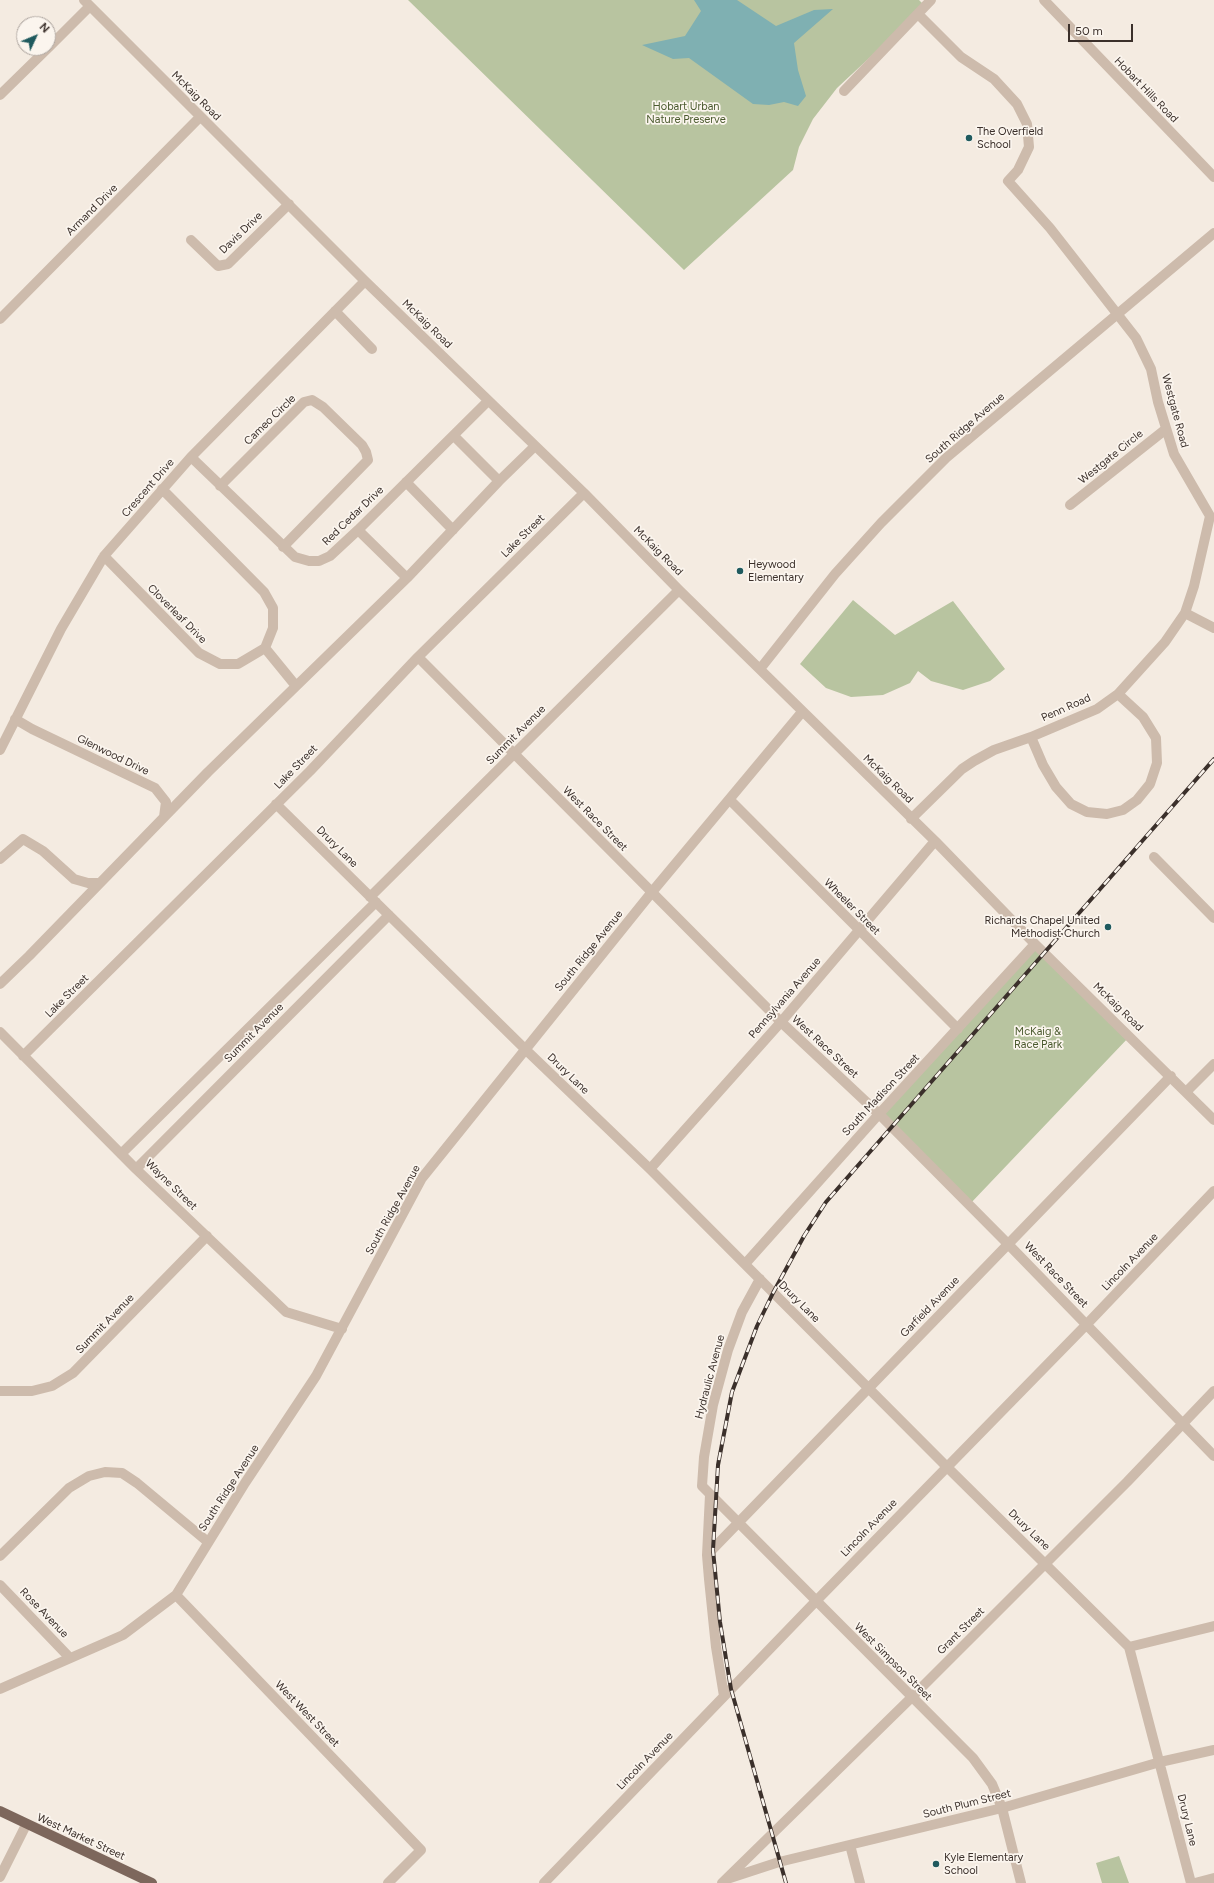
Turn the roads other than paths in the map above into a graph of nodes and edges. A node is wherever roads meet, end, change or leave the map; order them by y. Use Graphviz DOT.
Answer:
graph roads {
  1 [pos="931,0"];
  2 [pos="1044,0"];
  3 [pos="87,3"];
  4 [pos="918,14"];
  5 [pos="56,39"];
  6 [pos="40,56"];
  7 [pos="844,92"];
  8 [pos="0,95"];
  9 [pos="200,117"];
  10 [pos="1214,177"];
  11 [pos="288,204"];
  12 [pos="1214,233"];
  13 [pos="191,240"];
  14 [pos="365,281"];
  15 [pos="335,311"];
  16 [pos="1117,314"];
  17 [pos="0,319"];
  18 [pos="372,349"];
  19 [pos="488,401"];
  20 [pos="1166,429"];
  21 [pos="454,436"];
  22 [pos="535,446"];
  23 [pos="191,457"];
  24 [pos="499,481"];
  25 [pos="406,482"];
  26 [pos="220,486"];
  27 [pos="162,489"];
  28 [pos="584,493"];
  29 [pos="1070,505"];
  30 [pos="1212,515"];
  31 [pos="358,530"];
  32 [pos="453,530"];
  33 [pos="283,547"];
  34 [pos="104,556"];
  35 [pos="407,578"];
  36 [pos="679,590"];
  37 [pos="1185,613"];
  38 [pos="1214,628"];
  39 [pos="265,648"];
  40 [pos="418,657"];
  41 [pos="760,669"];
  42 [pos="296,686"];
  43 [pos="1118,694"];
  44 [pos="802,712"];
  45 [pos="15,719"];
  46 [pos="1031,737"];
  47 [pos="0,750"];
  48 [pos="513,755"];
  49 [pos="730,800"];
  50 [pos="276,804"];
  51 [pos="164,817"];
  52 [pos="912,819"];
  53 [pos="935,841"];
  54 [pos="1154,857"];
  55 [pos="0,859"];
  56 [pos="100,883"];
  57 [pos="652,892"];
  58 [pos="373,899"];
  59 [pos="389,915"];
  60 [pos="1214,918"];
  61 [pos="858,931"];
  62 [pos="1035,944"];
  63 [pos="0,984"];
  64 [pos="781,1022"];
  65 [pos="958,1029"];
  66 [pos="0,1032"];
  67 [pos="525,1049"];
  68 [pos="24,1056"];
  69 [pos="1214,1064"];
  70 [pos="1171,1076"];
  71 [pos="1186,1092"];
  72 [pos="879,1114"];
  73 [pos="1214,1120"];
  74 [pos="121,1154"];
  75 [pos="136,1168"];
  76 [pos="650,1169"];
  77 [pos="1214,1191"];
  78 [pos="207,1236"];
  79 [pos="1008,1244"];
  80 [pos="746,1264"];
  81 [pos="760,1279"];
  82 [pos="1087,1324"];
  83 [pos="342,1329"];
  84 [pos="868,1388"];
  85 [pos="0,1391"];
  86 [pos="1214,1392"];
  87 [pos="1182,1423"];
  88 [pos="1214,1456"];
  89 [pos="946,1466"];
  90 [pos="702,1486"];
  91 [pos="710,1495"];
  92 [pos="739,1525"];
  93 [pos="208,1542"];
  94 [pos="707,1555"];
  95 [pos="0,1556"];
  96 [pos="1046,1563"];
  97 [pos="0,1585"];
  98 [pos="176,1595"];
  99 [pos="816,1601"];
  100 [pos="1214,1626"];
  101 [pos="1129,1646"];
  102 [pos="70,1658"];
  103 [pos="0,1689"];
  104 [pos="724,1696"];
  105 [pos="911,1698"];
  106 [pos="1214,1750"];
  107 [pos="1160,1762"];
  108 [pos="1002,1808"];
  109 [pos="0,1811"];
  110 [pos="26,1825"];
  111 [pos="850,1845"];
  112 [pos="0,1877"];
  113 [pos="1214,1878"];
  114 [pos="723,1881"];
  115 [pos="152,1883"];
  116 [pos="388,1883"];
  117 [pos="544,1883"];
  118 [pos="860,1883"];
  119 [pos="1021,1883"];
  120 [pos="1191,1883"];
  121 [pos="1195,1883"];
  1 -- 4 [label="street"];
  2 -- 10 [label="street, Hobart Hills Road"];
  3 -- 5 [label="street"];
  3 -- 9 [label="street, McKaig Road"];
  4 -- 7 [label="street"];
  4 -- 16 [label="street, Westgate Road"];
  6 -- 8 [label="street"];
  9 -- 11 [label="street, McKaig Road"];
  9 -- 17 [label="street, Armand Drive"];
  11 -- 13 [label="street, Davis Drive"];
  11 -- 14 [label="street, McKaig Road"];
  12 -- 16 [label="street, South Ridge Avenue"];
  14 -- 15 [label="street, Crescent Drive"];
  14 -- 19 [label="street, McKaig Road"];
  15 -- 18 [label="street"];
  15 -- 23 [label="street, Crescent Drive"];
  16 -- 20 [label="street, Westgate Road"];
  16 -- 41 [label="street, South Ridge Avenue"];
  19 -- 21 [label="street, Red Cedar Drive"];
  19 -- 22 [label="street, McKaig Road"];
  20 -- 29 [label="street, Westgate Circle"];
  20 -- 30 [label="street, Westgate Road"];
  21 -- 24 [label="street"];
  21 -- 25 [label="street, Red Cedar Drive"];
  22 -- 24 [label="street"];
  22 -- 28 [label="street, McKaig Road"];
  23 -- 26 [label="street, Red Cedar Drive"];
  23 -- 27 [label="street, Crescent Drive"];
  24 -- 32 [label="street"];
  25 -- 31 [label="street, Red Cedar Drive"];
  25 -- 32 [label="street"];
  26 -- 33 [label="street, Red Cedar Drive"];
  26 -- 33 [label="street, Cameo Circle"];
  27 -- 34 [label="street, Crescent Drive"];
  27 -- 39 [label="street"];
  28 -- 36 [label="street, McKaig Road"];
  28 -- 40 [label="street, Lake Street"];
  30 -- 37 [label="street, Penn Road"];
  31 -- 33 [label="street, Red Cedar Drive"];
  31 -- 35 [label="street"];
  32 -- 35 [label="street"];
  34 -- 39 [label="street, Cloverleaf Drive"];
  34 -- 45 [label="street, Crescent Drive"];
  35 -- 42 [label="street"];
  36 -- 41 [label="street, McKaig Road"];
  36 -- 48 [label="street, Summit Avenue"];
  37 -- 38 [label="street"];
  37 -- 43 [label="street, Penn Road"];
  39 -- 42 [label="street"];
  40 -- 48 [label="street, West Race Street"];
  40 -- 50 [label="street, Lake Street"];
  41 -- 44 [label="street, McKaig Road"];
  42 -- 51 [label="street"];
  43 -- 46 [label="street, Penn Road"];
  43 -- 46 [label="street"];
  44 -- 49 [label="street, South Ridge Avenue"];
  44 -- 52 [label="street, McKaig Road"];
  45 -- 47 [label="street, Crescent Drive"];
  45 -- 51 [label="street, Glenwood Drive"];
  46 -- 52 [label="street, Penn Road"];
  48 -- 57 [label="street, West Race Street"];
  48 -- 58 [label="street, Summit Avenue"];
  49 -- 57 [label="street, South Ridge Avenue"];
  49 -- 61 [label="street, Wheeler Street"];
  50 -- 58 [label="street, Drury Lane"];
  50 -- 68 [label="street, Lake Street"];
  51 -- 56 [label="street"];
  52 -- 53 [label="street, McKaig Road"];
  53 -- 61 [label="street, Pennsylvania Avenue"];
  53 -- 62 [label="street, McKaig Road"];
  54 -- 60 [label="street"];
  55 -- 56 [label="street"];
  56 -- 63 [label="street"];
  57 -- 64 [label="street, West Race Street"];
  57 -- 67 [label="street, South Ridge Avenue"];
  58 -- 59 [label="street, Drury Lane"];
  58 -- 74 [label="street, Summit Avenue"];
  59 -- 67 [label="street, Drury Lane"];
  59 -- 75 [label="street, Summit Avenue"];
  61 -- 64 [label="street, Pennsylvania Avenue"];
  61 -- 65 [label="street, Wheeler Street"];
  62 -- 65 [label="street, South Madison Street"];
  62 -- 70 [label="street, McKaig Road"];
  64 -- 72 [label="street, West Race Street"];
  64 -- 76 [label="street, Pennsylvania Avenue"];
  65 -- 72 [label="street, South Madison Street"];
  66 -- 68 [label="street, Wayne Street"];
  67 -- 76 [label="street, Drury Lane"];
  67 -- 83 [label="street, South Ridge Avenue"];
  68 -- 74 [label="street, Wayne Street"];
  69 -- 71 [label="street"];
  70 -- 71 [label="street, McKaig Road"];
  70 -- 79 [label="street, Garfield Avenue"];
  71 -- 73 [label="street, McKaig Road"];
  72 -- 79 [label="street, West Race Street"];
  72 -- 80 [label="street, South Madison Street"];
  74 -- 75 [label="street, Wayne Street"];
  75 -- 78 [label="street, Wayne Street"];
  76 -- 80 [label="street, Drury Lane"];
  77 -- 82 [label="street, Lincoln Avenue"];
  78 -- 83 [label="street, Wayne Street"];
  78 -- 85 [label="street, Summit Avenue"];
  79 -- 82 [label="street, West Race Street"];
  79 -- 84 [label="street, Garfield Avenue"];
  80 -- 81 [label="street, Drury Lane"];
  81 -- 84 [label="street, Drury Lane"];
  81 -- 90 [label="street, Hydraulic Avenue"];
  82 -- 87 [label="street, West Race Street"];
  82 -- 89 [label="street, Lincoln Avenue"];
  83 -- 93 [label="street, South Ridge Avenue"];
  84 -- 89 [label="street, Drury Lane"];
  84 -- 92 [label="street, Garfield Avenue"];
  86 -- 87 [label="street, Grant Street"];
  87 -- 88 [label="street, West Race Street"];
  87 -- 96 [label="street, Grant Street"];
  89 -- 96 [label="street, Drury Lane"];
  89 -- 99 [label="street, Lincoln Avenue"];
  90 -- 91 [label="street, West Simpson Street"];
  91 -- 92 [label="street, West Simpson Street"];
  91 -- 94 [label="street"];
  92 -- 94 [label="street, Garfield Avenue"];
  92 -- 99 [label="street, West Simpson Street"];
  93 -- 95 [label="street"];
  93 -- 98 [label="street, South Ridge Avenue"];
  94 -- 104 [label="street"];
  96 -- 101 [label="street, Drury Lane"];
  96 -- 105 [label="street, Grant Street"];
  97 -- 102 [label="street, Rose Avenue"];
  98 -- 102 [label="street, South Ridge Avenue"];
  98 -- 116 [label="street, West West Street"];
  99 -- 104 [label="street, Lincoln Avenue"];
  99 -- 105 [label="street, West Simpson Street"];
  100 -- 101 [label="street"];
  101 -- 107 [label="street, Drury Lane"];
  102 -- 103 [label="street, South Ridge Avenue"];
  104 -- 117 [label="street, Lincoln Avenue"];
  105 -- 108 [label="street, West Simpson Street"];
  105 -- 114 [label="street, Grant Street"];
  106 -- 107 [label="street, South Plum Street"];
  107 -- 108 [label="street, South Plum Street"];
  107 -- 120 [label="street, Drury Lane"];
  108 -- 111 [label="street, South Plum Street"];
  108 -- 119 [label="street, West Simpson Street"];
  109 -- 110 [label="main road, West Market Street"];
  110 -- 112 [label="street"];
  110 -- 115 [label="main road, West Market Street"];
  111 -- 114 [label="street, South Plum Street"];
  111 -- 118 [label="street"];
  113 -- 121 [label="street"];
}
